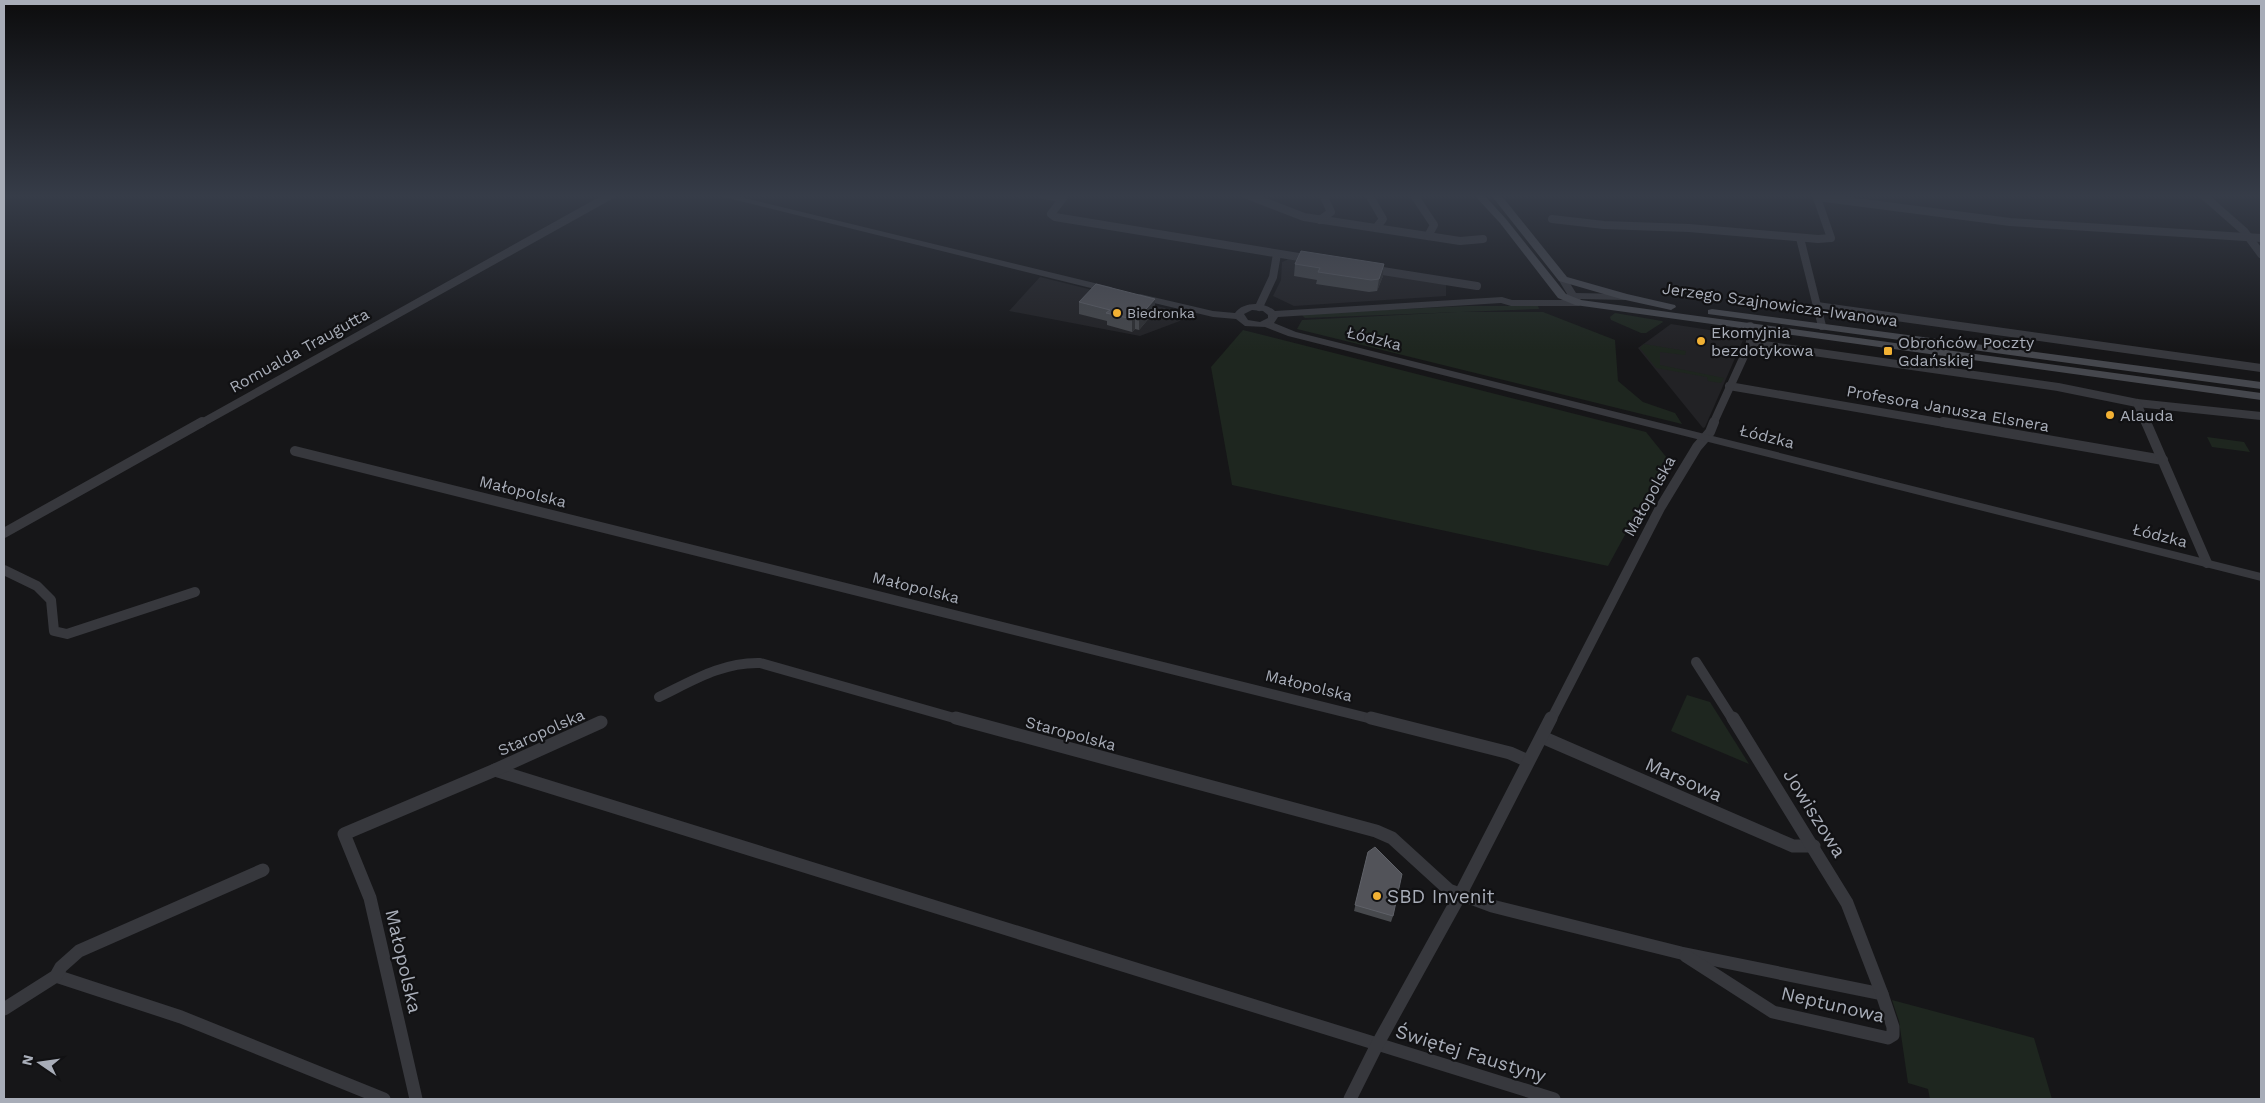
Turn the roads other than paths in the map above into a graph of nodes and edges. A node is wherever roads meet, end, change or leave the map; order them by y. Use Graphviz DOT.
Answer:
graph roads {
  1 [pos="519,246"];
  2 [pos="931,246"];
  3 [pos="1232,246"];
  4 [pos="1523,246"];
  5 [pos="1537,246"];
  6 [pos="1802,246"];
  7 [pos="1277,254"];
  8 [pos="1318,260"];
  9 [pos="1365,268"];
  10 [pos="1563,279"];
  11 [pos="1477,286"];
  12 [pos="1562,296"];
  13 [pos="1625,297"];
  14 [pos="1502,300"];
  15 [pos="1576,300"];
  16 [pos="1259,306"];
  17 [pos="1817,306"];
  18 [pos="1273,314"];
  19 [pos="1239,316"];
  20 [pos="1266,324"];
  21 [pos="1750,326"];
  22 [pos="1822,326"];
  23 [pos="1750,343"];
  24 [pos="2261,368"];
  25 [pos="1729,386"];
  26 [pos="2261,386"];
  27 [pos="2261,396"];
  28 [pos="2136,403"];
  29 [pos="2261,416"];
  30 [pos="1706,437"];
  31 [pos="295,451"];
  32 [pos="2163,460"];
  33 [pos="4,533"];
  34 [pos="2207,564"];
  35 [pos="4,570"];
  36 [pos="2261,577"];
  37 [pos="195,592"];
  38 [pos="1696,662"];
  39 [pos="659,697"];
  40 [pos="601,722"];
  41 [pos="1542,737"];
  42 [pos="1528,761"];
  43 [pos="495,770"];
  44 [pos="344,834"];
  45 [pos="1814,846"];
  46 [pos="263,870"];
  47 [pos="1460,895"];
  48 [pos="1681,953"];
  49 [pos="56,976"];
  50 [pos="1882,994"];
  51 [pos="4,1009"];
  52 [pos="1376,1045"];
  53 [pos="384,1099"];
  54 [pos="416,1099"];
  55 [pos="1350,1099"];
  56 [pos="1554,1099"];
  1 -- 33 [label="street, Romualda Traugutta"];
  2 -- 19 [label="street"];
  3 -- 7 [label="street"];
  4 -- 12 [label="main road"];
  5 -- 10 [label="main road"];
  6 -- 17 [label="street"];
  7 -- 8 [label="street"];
  7 -- 16 [label="street"];
  9 -- 11 [label="street"];
  10 -- 13 [label="main road"];
  10 -- 15 [label="street"];
  12 -- 14 [label="street, Jerzego Szajnowicza-Iwanowa"];
  12 -- 15 [label="main road, Jerzego Szajnowicza-Iwanowa"];
  13 -- 15 [label="street, Jerzego Szajnowicza-Iwanowa"];
  13 -- 22 [label="main road, Jerzego Szajnowicza-Iwanowa"];
  14 -- 15 [label="street, Jerzego Szajnowicza-Iwanowa"];
  14 -- 18 [label="street, Jerzego Szajnowicza-Iwanowa"];
  15 -- 21 [label="main road, Jerzego Szajnowicza-Iwanowa"];
  16 -- 18 [label="street"];
  16 -- 19 [label="street"];
  17 -- 22 [label="street"];
  17 -- 24 [label="street"];
  18 -- 20 [label="street"];
  19 -- 20 [label="street, Łódzka"];
  20 -- 30 [label="street, Łódzka"];
  21 -- 23 [label="street"];
  21 -- 27 [label="main road, Jerzego Szajnowicza-Iwanowa"];
  22 -- 26 [label="main road, Jerzego Szajnowicza-Iwanowa"];
  23 -- 25 [label="street, Małopolska"];
  23 -- 28 [label="street"];
  25 -- 30 [label="street, Małopolska"];
  25 -- 32 [label="street, Profesora Janusza Elsnera"];
  28 -- 29 [label="street"];
  28 -- 32 [label="street"];
  30 -- 34 [label="street, Łódzka"];
  30 -- 41 [label="street, Małopolska"];
  31 -- 42 [label="street, Małopolska"];
  32 -- 34 [label="street"];
  34 -- 36 [label="street, Łódzka"];
  35 -- 37 [label="street"];
  38 -- 45 [label="street, Jowiszowa"];
  39 -- 47 [label="street, Staropolska"];
  40 -- 43 [label="street, Staropolska"];
  41 -- 42 [label="street, Małopolska"];
  41 -- 45 [label="street, Marsowa"];
  42 -- 47 [label="street, Małopolska"];
  43 -- 44 [label="street, Staropolska"];
  43 -- 52 [label="street"];
  44 -- 54 [label="street, Małopolska"];
  45 -- 50 [label="street, Jowiszowa"];
  46 -- 49 [label="street"];
  47 -- 48 [label="street, Neptunowa"];
  47 -- 52 [label="street, Małopolska"];
  48 -- 50 [label="street, Neptunowa"];
  48 -- 50 [label="street, Neptunowa"];
  49 -- 51 [label="street"];
  49 -- 53 [label="street"];
  52 -- 55 [label="street, Małopolska"];
  52 -- 56 [label="street, Świętej Faustyny"];
}
